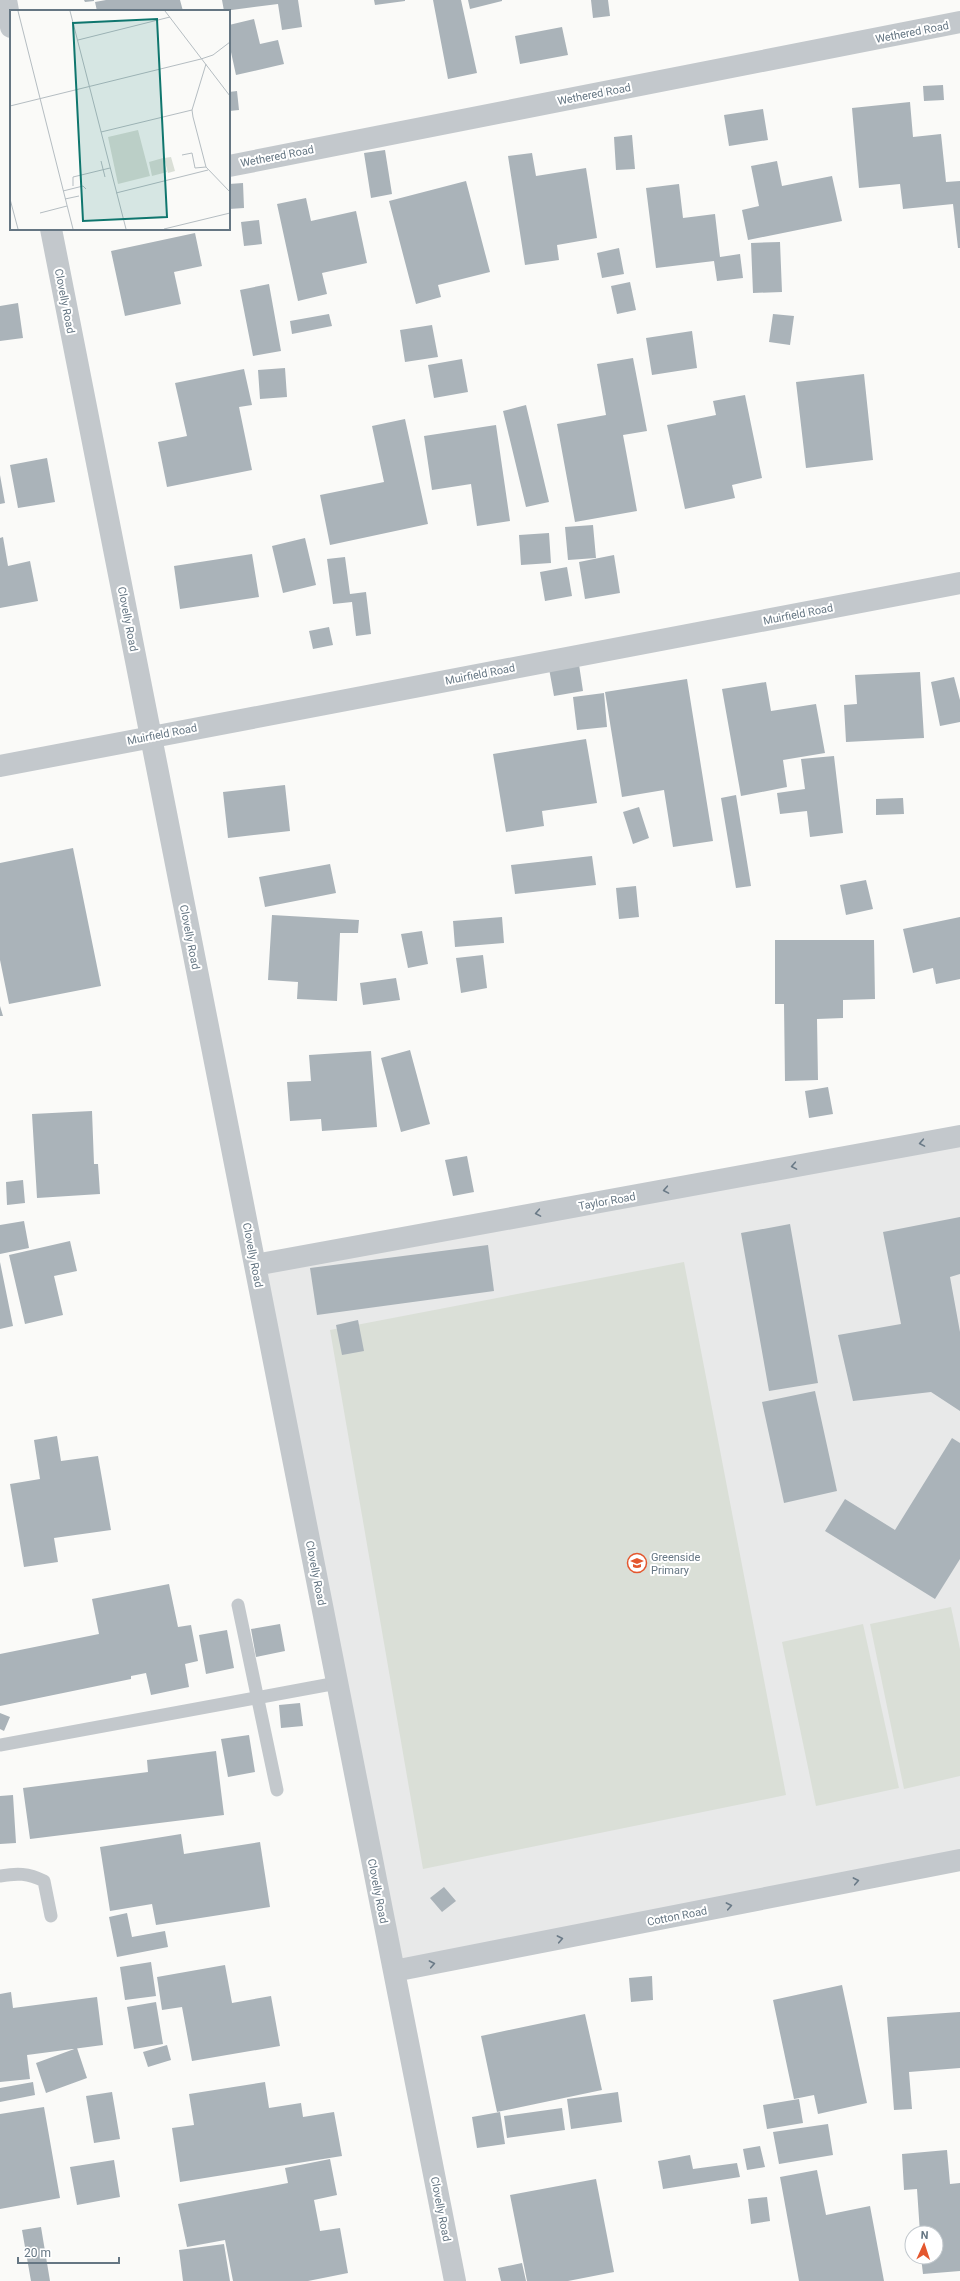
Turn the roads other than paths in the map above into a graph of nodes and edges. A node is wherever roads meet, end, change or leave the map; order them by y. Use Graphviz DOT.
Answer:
graph roads {
  1 [pos="6,0"];
  2 [pos="10,22"];
  3 [pos="960,22"];
  4 [pos="230,166"];
  5 [pos="51,230"];
  6 [pos="960,583"];
  7 [pos="151,736"];
  8 [pos="0,766"];
  9 [pos="960,1136"];
  10 [pos="255,1265"];
  11 [pos="238,1605"];
  12 [pos="337,1683"];
  13 [pos="257,1697"];
  14 [pos="0,1745"];
  15 [pos="277,1790"];
  16 [pos="960,1860"];
  17 [pos="0,1876"];
  18 [pos="51,1916"];
  19 [pos="394,1971"];
  20 [pos="455,2281"];
  1 -- 2 [label="street"];
  3 -- 4 [label="street, Wethered Road"];
  5 -- 7 [label="street, Clovelly Road"];
  6 -- 7 [label="street, Muirfield Road"];
  7 -- 8 [label="street, Muirfield Road"];
  7 -- 10 [label="street, Clovelly Road"];
  9 -- 10 [label="street, Taylor Road, one-way"];
  10 -- 12 [label="street, Clovelly Road"];
  11 -- 13 [label="lane"];
  12 -- 13 [label="lane"];
  12 -- 19 [label="street, Clovelly Road"];
  13 -- 14 [label="lane"];
  13 -- 15 [label="lane"];
  19 -- 16 [label="street, Cotton Road, one-way"];
  17 -- 18 [label="lane"];
  19 -- 20 [label="street, Clovelly Road"];
}
